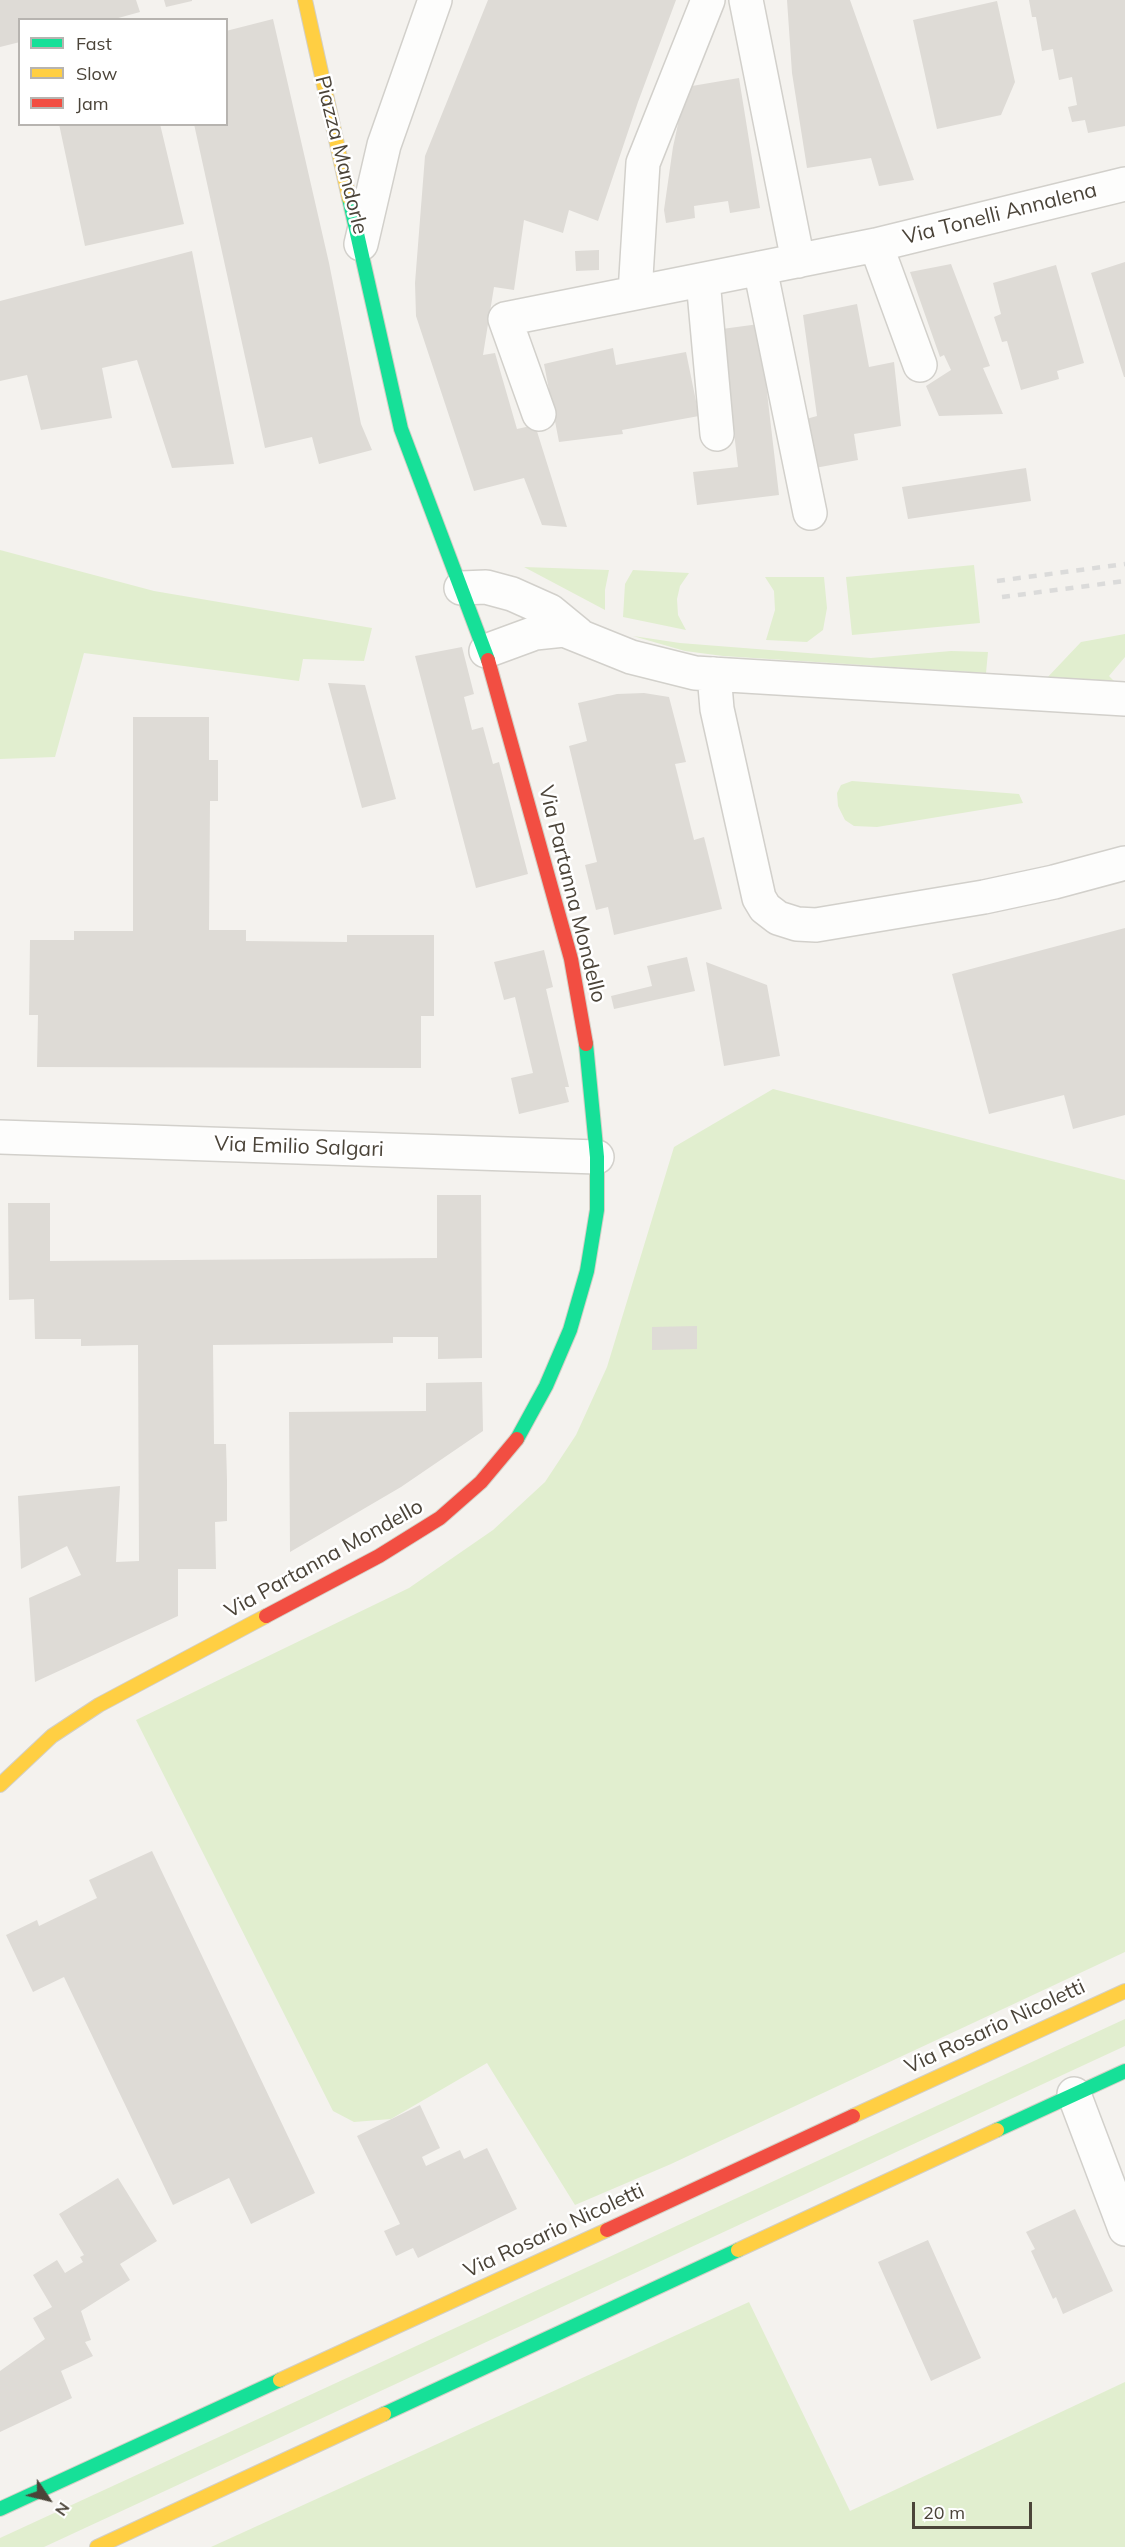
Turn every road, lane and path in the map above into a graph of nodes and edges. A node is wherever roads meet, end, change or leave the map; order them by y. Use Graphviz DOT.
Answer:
graph roads {
  1 [pos="304,0"];
  2 [pos="435,0"];
  3 [pos="708,0"];
  4 [pos="746,0"];
  5 [pos="1125,184"];
  6 [pos="361,244"];
  7 [pos="876,244"];
  8 [pos="798,261"];
  9 [pos="760,268"];
  10 [pos="703,280"];
  11 [pos="635,293"];
  12 [pos="920,365"];
  13 [pos="539,414"];
  14 [pos="717,435"];
  15 [pos="810,513"];
  16 [pos="461,588"];
  17 [pos="578,634"];
  18 [pos="486,651"];
  19 [pos="714,674"];
  20 [pos="1125,699"];
  21 [pos="1125,863"];
  22 [pos="0,1137"];
  23 [pos="597,1157"];
  24 [pos="0,1785"];
  25 [pos="1125,1991"];
  26 [pos="1125,2071"];
  27 [pos="1074,2094"];
  28 [pos="1125,2229"];
  29 [pos="0,2509"];
  30 [pos="97,2547"];
  1 -- 6 [label="main road, Piazza Mandorle"];
  2 -- 6 [label="street, Piazza Mandorle"];
  3 -- 11 [label="street"];
  4 -- 8 [label="street"];
  5 -- 7 [label="street, Via Tonelli Annalena"];
  6 -- 16 [label="main road, Via Partanna Mondello"];
  7 -- 8 [label="street, Via Tonelli Annalena"];
  7 -- 12 [label="street"];
  8 -- 9 [label="street, Via Tonelli Annalena"];
  9 -- 10 [label="street, Via Tonelli Annalena"];
  9 -- 15 [label="street"];
  10 -- 11 [label="street, Via Tonelli Annalena"];
  10 -- 14 [label="street"];
  11 -- 13 [label="street, Via Tonelli Annalena"];
  16 -- 17 [label="street"];
  16 -- 18 [label="main road, Via Partanna Mondello"];
  17 -- 18 [label="street"];
  17 -- 19 [label="street"];
  18 -- 23 [label="main road, Via Partanna Mondello"];
  19 -- 20 [label="street"];
  19 -- 21 [label="street"];
  22 -- 23 [label="street, Via Emilio Salgari"];
  23 -- 24 [label="main road, Via Partanna Mondello"];
  25 -- 29 [label="main road, Via Rosario Nicoletti"];
  26 -- 27 [label="main road"];
  27 -- 28 [label="street"];
  27 -- 30 [label="main road"];
}
